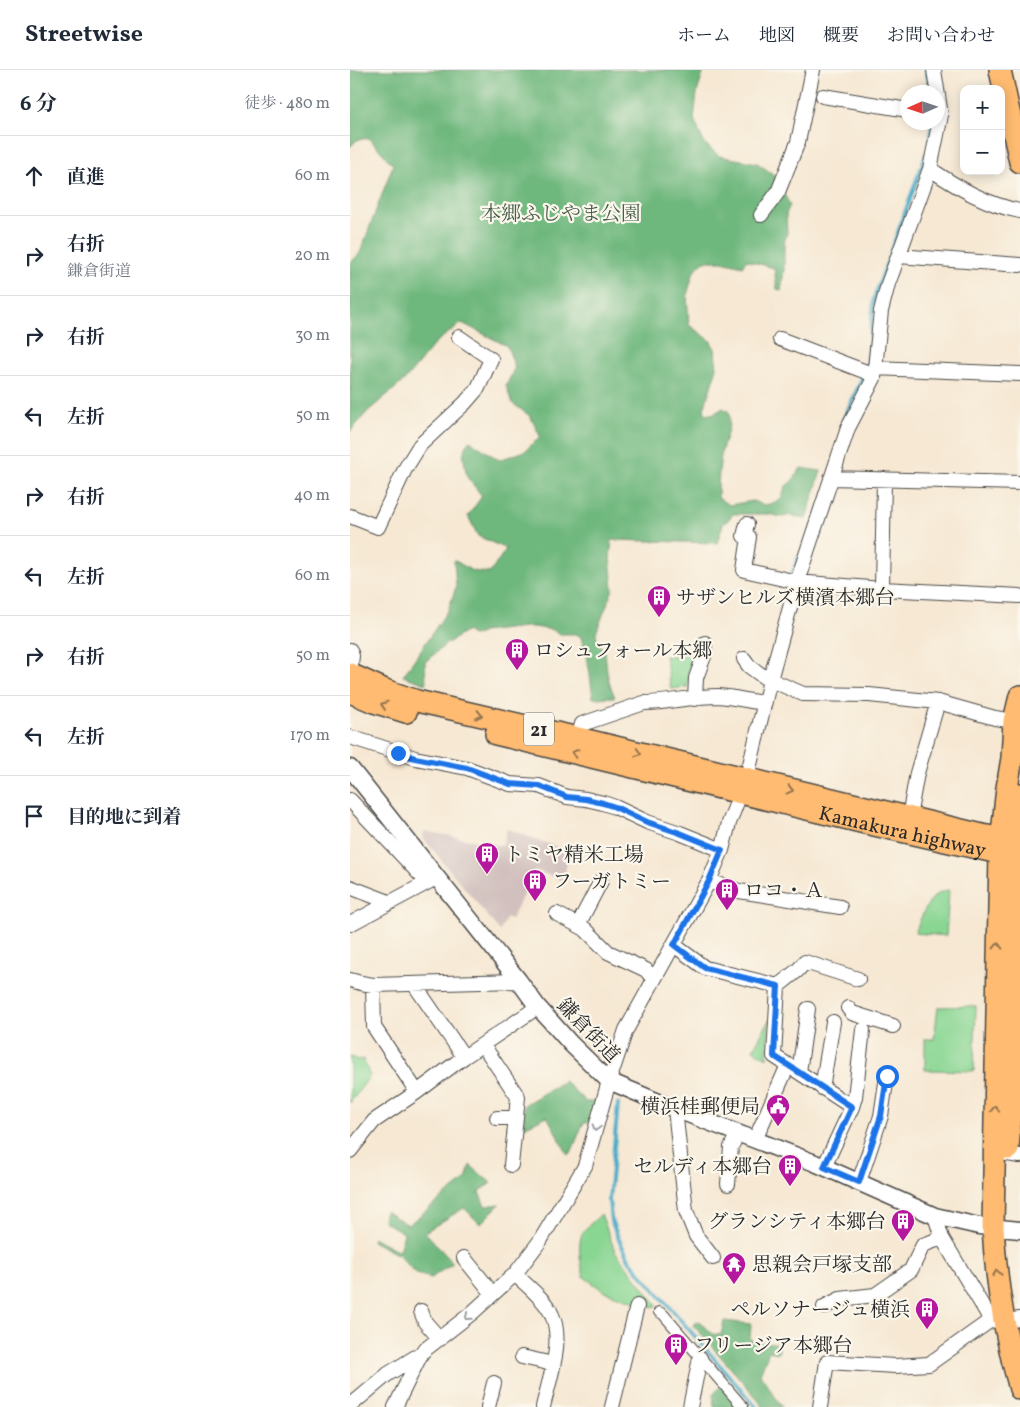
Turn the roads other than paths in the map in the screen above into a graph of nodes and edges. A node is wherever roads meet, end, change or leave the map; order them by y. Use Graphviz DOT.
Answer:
graph roads {
  1 [pos="934,70"];
  2 [pos="1000,70"];
  3 [pos="814,74"];
  4 [pos="936,85"];
  5 [pos="823,96"];
  6 [pos="900,109"];
  7 [pos="937,130"];
  8 [pos="1020,162"];
  9 [pos="930,169"];
  10 [pos="1020,210"];
  11 [pos="761,216"];
  12 [pos="898,256"];
  13 [pos="1020,265"];
  14 [pos="459,337"];
  15 [pos="780,339"];
  16 [pos="873,373"];
  17 [pos="1020,374"];
  18 [pos="832,478"];
  19 [pos="884,480"];
  20 [pos="1020,483"];
  21 [pos="350,516"];
  22 [pos="747,524"];
  23 [pos="797,582"];
  24 [pos="882,589"];
  25 [pos="1020,596"];
  26 [pos="705,642"];
  27 [pos="350,650"];
  28 [pos="744,659"];
  29 [pos="350,673"];
  30 [pos="770,680"];
  31 [pos="350,692"];
  32 [pos="1020,696"];
  33 [pos="695,699"];
  34 [pos="938,702"];
  35 [pos="764,703"];
  36 [pos="1017,722"];
  37 [pos="350,737"];
  38 [pos="578,738"];
  39 [pos="350,768"];
  40 [pos="744,786"];
  41 [pos="1020,794"];
  42 [pos="350,800"];
  43 [pos="909,817"];
  44 [pos="1007,846"];
  45 [pos="722,850"];
  46 [pos="432,880"];
  47 [pos="601,881"];
  48 [pos="709,881"];
  49 [pos="350,887"];
  50 [pos="389,902"];
  51 [pos="840,907"];
  52 [pos="557,914"];
  53 [pos="350,924"];
  54 [pos="578,925"];
  55 [pos="674,945"];
  56 [pos="858,979"];
  57 [pos="350,980"];
  58 [pos="654,980"];
  59 [pos="519,981"];
  60 [pos="414,984"];
  61 [pos="373,985"];
  62 [pos="778,986"];
  63 [pos="537,1006"];
  64 [pos="848,1008"];
  65 [pos="808,1009"];
  66 [pos="833,1022"];
  67 [pos="893,1026"];
  68 [pos="862,1030"];
  69 [pos="483,1045"];
  70 [pos="464,1057"];
  71 [pos="793,1069"];
  72 [pos="1017,1072"];
  73 [pos="887,1076"];
  74 [pos="616,1084"];
  75 [pos="822,1088"];
  76 [pos="417,1092"];
  77 [pos="852,1107"];
  78 [pos="675,1109"];
  79 [pos="497,1118"];
  80 [pos="516,1118"];
  81 [pos="738,1133"];
  82 [pos="755,1140"];
  83 [pos="350,1151"];
  84 [pos="1014,1155"];
  85 [pos="510,1165"];
  86 [pos="824,1167"];
  87 [pos="859,1182"];
  88 [pos="728,1184"];
  89 [pos="935,1216"];
  90 [pos="1007,1228"];
  91 [pos="942,1238"];
  92 [pos="464,1258"];
  93 [pos="713,1258"];
  94 [pos="515,1274"];
  95 [pos="493,1294"];
  96 [pos="637,1306"];
  97 [pos="824,1307"];
  98 [pos="420,1311"];
  99 [pos="659,1312"];
  100 [pos="1009,1322"];
  101 [pos="440,1339"];
  102 [pos="422,1352"];
  103 [pos="522,1357"];
  104 [pos="700,1358"];
  105 [pos="553,1364"];
  106 [pos="494,1383"];
  107 [pos="1020,1389"];
  108 [pos="350,1406"];
  109 [pos="394,1407"];
  110 [pos="488,1407"];
  111 [pos="543,1407"];
  112 [pos="612,1407"];
  113 [pos="690,1407"];
  114 [pos="743,1407"];
  115 [pos="820,1407"];
  1 -- 4 [label="street"];
  2 -- 8 [label="main road"];
  3 -- 11 [label="street"];
  5 -- 6 [label="street"];
  7 -- 9 [label="street"];
  9 -- 10 [label="street"];
  9 -- 12 [label="street"];
  12 -- 13 [label="street"];
  12 -- 16 [label="street"];
  14 -- 21 [label="street"];
  15 -- 16 [label="street"];
  16 -- 17 [label="street"];
  16 -- 18 [label="street"];
  18 -- 19 [label="street"];
  18 -- 23 [label="street"];
  19 -- 20 [label="street"];
  19 -- 24 [label="street"];
  22 -- 23 [label="street"];
  23 -- 24 [label="street"];
  23 -- 30 [label="street"];
  24 -- 25 [label="street"];
  26 -- 33 [label="street"];
  27 -- 29 [label="street"];
  28 -- 30 [label="street"];
  29 -- 38 [label="main road, Kamakura highway / 21, one-way"];
  30 -- 34 [label="street"];
  30 -- 35 [label="street"];
  40 -- 31 [label="main road, Kamakura highway / 21, one-way"];
  32 -- 36 [label="main road"];
  33 -- 35 [label="street"];
  33 -- 38 [label="street"];
  34 -- 36 [label="street"];
  34 -- 43 [label="street"];
  35 -- 40 [label="street"];
  36 -- 44 [label="main road"];
  37 -- 45 [label="street"];
  38 -- 40 [label="main road, Kamakura highway / 21, one-way"];
  39 -- 46 [label="street, 鎌倉街道"];
  40 -- 43 [label="main road, Kamakura highway / 21, one-way"];
  40 -- 44 [label="main road, Kamakura highway / 21"];
  40 -- 45 [label="street"];
  41 -- 44 [label="main road"];
  42 -- 46 [label="street"];
  43 -- 44 [label="main road, Kamakura highway / 21"];
  44 -- 72 [label="main road"];
  90 -- 44 [label="main road, one-way"];
  45 -- 48 [label="street"];
  46 -- 50 [label="street"];
  46 -- 59 [label="street, 鎌倉街道"];
  47 -- 54 [label="street"];
  48 -- 51 [label="street"];
  48 -- 55 [label="street"];
  49 -- 50 [label="street"];
  50 -- 53 [label="street"];
  52 -- 54 [label="street"];
  54 -- 58 [label="street"];
  55 -- 58 [label="street"];
  55 -- 62 [label="street"];
  56 -- 62 [label="street"];
  57 -- 61 [label="street"];
  58 -- 74 [label="street"];
  59 -- 60 [label="street"];
  59 -- 63 [label="street, 鎌倉街道"];
  60 -- 61 [label="street"];
  60 -- 70 [label="street"];
  61 -- 76 [label="street"];
  62 -- 71 [label="street"];
  63 -- 69 [label="street"];
  63 -- 74 [label="street, 鎌倉街道"];
  64 -- 67 [label="street"];
  65 -- 71 [label="street"];
  66 -- 75 [label="street"];
  68 -- 77 [label="street"];
  69 -- 70 [label="street"];
  69 -- 80 [label="street"];
  70 -- 76 [label="street"];
  71 -- 75 [label="street"];
  71 -- 82 [label="street"];
  72 -- 84 [label="main road"];
  73 -- 87 [label="street"];
  74 -- 78 [label="street, 鎌倉街道"];
  74 -- 94 [label="street, one-way"];
  75 -- 77 [label="street"];
  76 -- 83 [label="street"];
  77 -- 86 [label="street"];
  78 -- 81 [label="street, 鎌倉街道"];
  78 -- 93 [label="street"];
  79 -- 80 [label="street"];
  80 -- 85 [label="street"];
  81 -- 82 [label="street, 鎌倉街道"];
  81 -- 88 [label="street"];
  82 -- 86 [label="street, 鎌倉街道"];
  84 -- 90 [label="main road"];
  86 -- 87 [label="street, 鎌倉街道"];
  87 -- 89 [label="street, 鎌倉街道"];
  89 -- 90 [label="street, 鎌倉街道"];
  89 -- 91 [label="street"];
  90 -- 100 [label="main road"];
  91 -- 97 [label="street"];
  91 -- 100 [label="street"];
  92 -- 95 [label="street"];
  94 -- 95 [label="street"];
  94 -- 105 [label="street"];
  95 -- 101 [label="street, one-way"];
  96 -- 112 [label="street"];
  98 -- 101 [label="street"];
  99 -- 104 [label="street"];
  100 -- 107 [label="main road"];
  100 -- 115 [label="street"];
  101 -- 102 [label="street"];
  102 -- 108 [label="street"];
  102 -- 109 [label="street"];
  103 -- 105 [label="street"];
  104 -- 113 [label="street"];
  104 -- 114 [label="street"];
  105 -- 111 [label="street"];
  106 -- 110 [label="street"];
}
